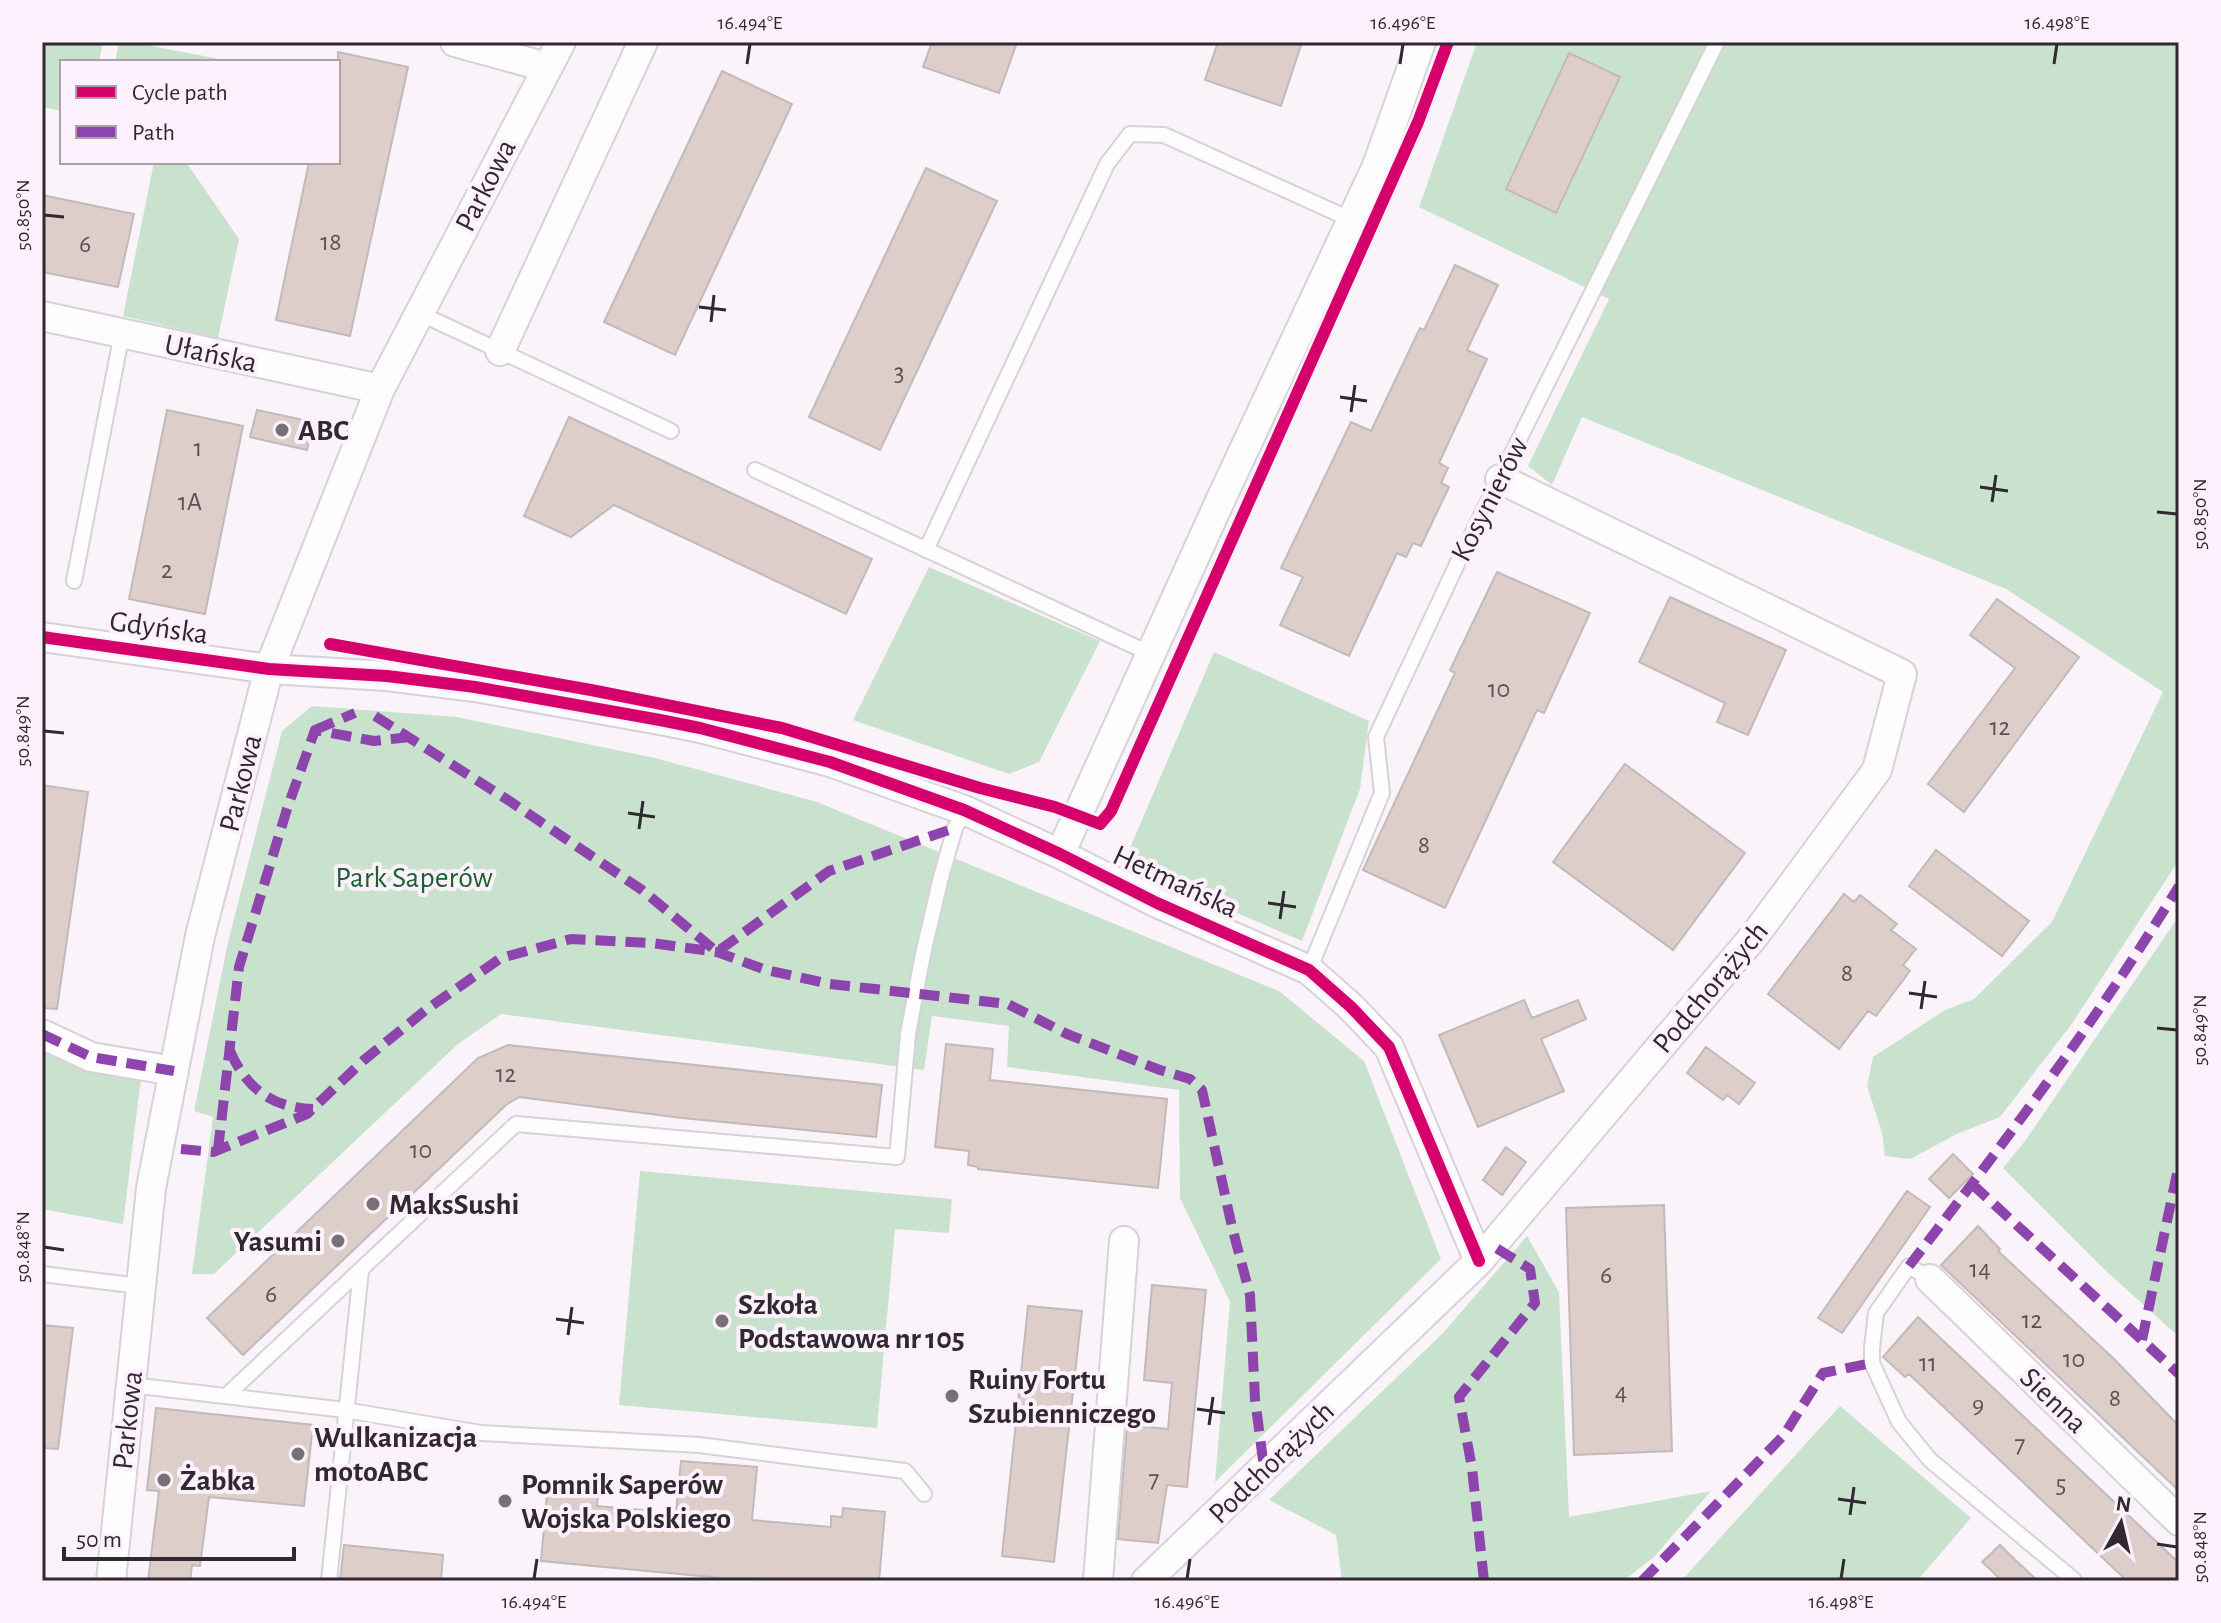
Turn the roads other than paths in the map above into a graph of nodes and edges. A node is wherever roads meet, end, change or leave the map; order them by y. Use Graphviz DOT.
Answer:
graph roads {
  1 [pos="455,42"];
  2 [pos="561,42"];
  3 [pos="643,42"];
  4 [pos="1421,42"];
  5 [pos="1717,42"];
  6 [pos="546,67"];
  7 [pos="1352,220"];
  8 [pos="419,313"];
  9 [pos="42,316"];
  10 [pos="122,333"];
  11 [pos="500,351"];
  12 [pos="380,389"];
  13 [pos="671,431"];
  14 [pos="755,470"];
  15 [pos="1500,479"];
  16 [pos="926,550"];
  17 [pos="74,581"];
  18 [pos="42,637"];
  19 [pos="1151,654"];
  20 [pos="269,669"];
  21 [pos="964,810"];
  22 [pos="1060,854"];
  23 [pos="1309,970"];
  24 [pos="42,1034"];
  25 [pos="174,1071"];
  26 [pos="1124,1241"];
  27 [pos="1479,1261"];
  28 [pos="361,1270"];
  29 [pos="42,1274"];
  30 [pos="1930,1279"];
  31 [pos="140,1286"];
  32 [pos="131,1385"];
  33 [pos="227,1395"];
  34 [pos="345,1410"];
  35 [pos="924,1494"];
  36 [pos="2179,1521"];
  37 [pos="2074,1580"];
  38 [pos="111,1581"];
  39 [pos="329,1581"];
  40 [pos="1098,1581"];
  41 [pos="1146,1581"];
  1 -- 6 [label="street"];
  2 -- 6 [label="street, Parkowa"];
  3 -- 11 [label="street"];
  4 -- 7 [label="street"];
  5 -- 15 [label="lane, Kosynierów"];
  6 -- 8 [label="street, Parkowa"];
  7 -- 16 [label="lane"];
  7 -- 19 [label="street"];
  8 -- 11 [label="lane"];
  8 -- 12 [label="street, Parkowa"];
  9 -- 10 [label="street, Ułańska"];
  10 -- 12 [label="street, Ułańska"];
  10 -- 17 [label="lane"];
  11 -- 13 [label="lane"];
  12 -- 20 [label="street, Parkowa"];
  14 -- 16 [label="lane"];
  15 -- 23 [label="lane, Kosynierów"];
  15 -- 27 [label="street, Podchorążych"];
  16 -- 19 [label="lane"];
  18 -- 20 [label="street, Gdyńska"];
  19 -- 22 [label="street"];
  20 -- 21 [label="street, Hetmańska"];
  20 -- 25 [label="street, Parkowa"];
  21 -- 22 [label="street, Hetmańska"];
  21 -- 28 [label="lane"];
  22 -- 23 [label="street, Hetmańska"];
  23 -- 27 [label="street, Hetmańska"];
  24 -- 25 [label="street"];
  25 -- 31 [label="street, Parkowa"];
  26 -- 40 [label="street"];
  27 -- 41 [label="street, Podchorążych"];
  28 -- 33 [label="lane"];
  28 -- 34 [label="lane"];
  29 -- 31 [label="lane"];
  30 -- 36 [label="street, Sienna"];
  30 -- 37 [label="lane"];
  31 -- 32 [label="street, Parkowa"];
  32 -- 33 [label="lane"];
  32 -- 38 [label="street, Parkowa"];
  33 -- 34 [label="lane"];
  34 -- 35 [label="lane"];
  34 -- 39 [label="lane"];
}
